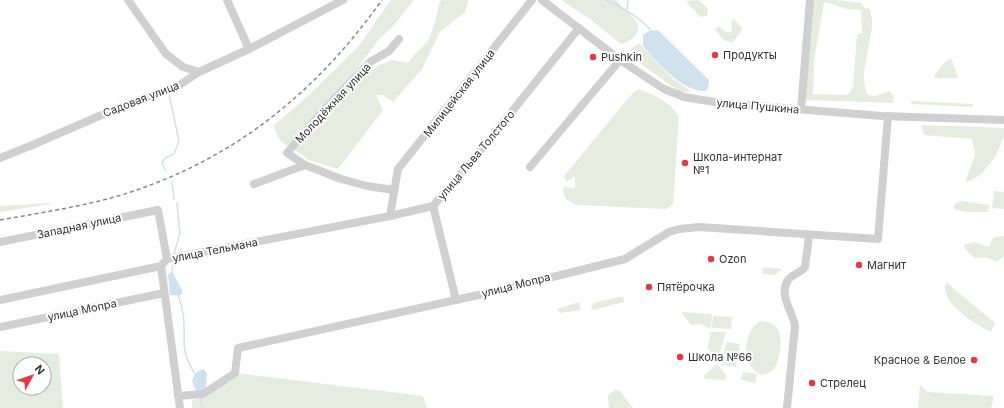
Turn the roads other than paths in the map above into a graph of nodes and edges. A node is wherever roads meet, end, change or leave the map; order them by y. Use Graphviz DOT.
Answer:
graph roads {
  1 [pos="128,0"];
  2 [pos="227,0"];
  3 [pos="343,0"];
  4 [pos="532,0"];
  5 [pos="542,0"];
  6 [pos="810,0"];
  7 [pos="580,28"];
  8 [pos="399,39"];
  9 [pos="249,49"];
  10 [pos="620,60"];
  11 [pos="199,72"];
  12 [pos="801,109"];
  13 [pos="888,116"];
  14 [pos="1004,120"];
  15 [pos="0,158"];
  16 [pos="305,165"];
  17 [pos="530,167"];
  18 [pos="254,184"];
  19 [pos="394,190"];
  20 [pos="433,206"];
  21 [pos="390,216"];
  22 [pos="809,236"];
  23 [pos="0,242"];
  24 [pos="164,262"];
  25 [pos="164,293"];
  26 [pos="0,300"];
  27 [pos="456,300"];
  28 [pos="0,327"];
  29 [pos="178,396"];
  30 [pos="180,408"];
  31 [pos="786,408"];
  1 -- 11 [label="street"];
  2 -- 9 [label="street"];
  3 -- 9 [label="street, Садовая улица"];
  4 -- 19 [label="street, Милицейская улица"];
  5 -- 7 [label="street, улица Пушкина"];
  6 -- 12 [label="street"];
  7 -- 10 [label="street, улица Пушкина"];
  7 -- 20 [label="street, улица Льва Толстого"];
  8 -- 16 [label="street, Молодёжная улица"];
  9 -- 11 [label="street, Садовая улица"];
  10 -- 12 [label="street, улица Пушкина"];
  10 -- 17 [label="street"];
  11 -- 15 [label="street, Садовая улица"];
  12 -- 13 [label="street, улица Пушкина"];
  13 -- 14 [label="street, улица Пушкина"];
  13 -- 22 [label="street, улица Мопра"];
  16 -- 18 [label="street"];
  16 -- 19 [label="street"];
  19 -- 21 [label="street, Милицейская улица"];
  20 -- 21 [label="street, улица Тельмана"];
  20 -- 27 [label="street, улица Льва Толстого"];
  21 -- 24 [label="street, улица Тельмана"];
  22 -- 27 [label="street, улица Мопра"];
  22 -- 31 [label="street"];
  23 -- 24 [label="street, Западная улица"];
  24 -- 25 [label="street"];
  24 -- 26 [label="street, улица Тельмана"];
  25 -- 28 [label="street, улица Мопра"];
  25 -- 29 [label="street"];
  27 -- 29 [label="street, улица Мопра"];
  29 -- 30 [label="street"];
}
